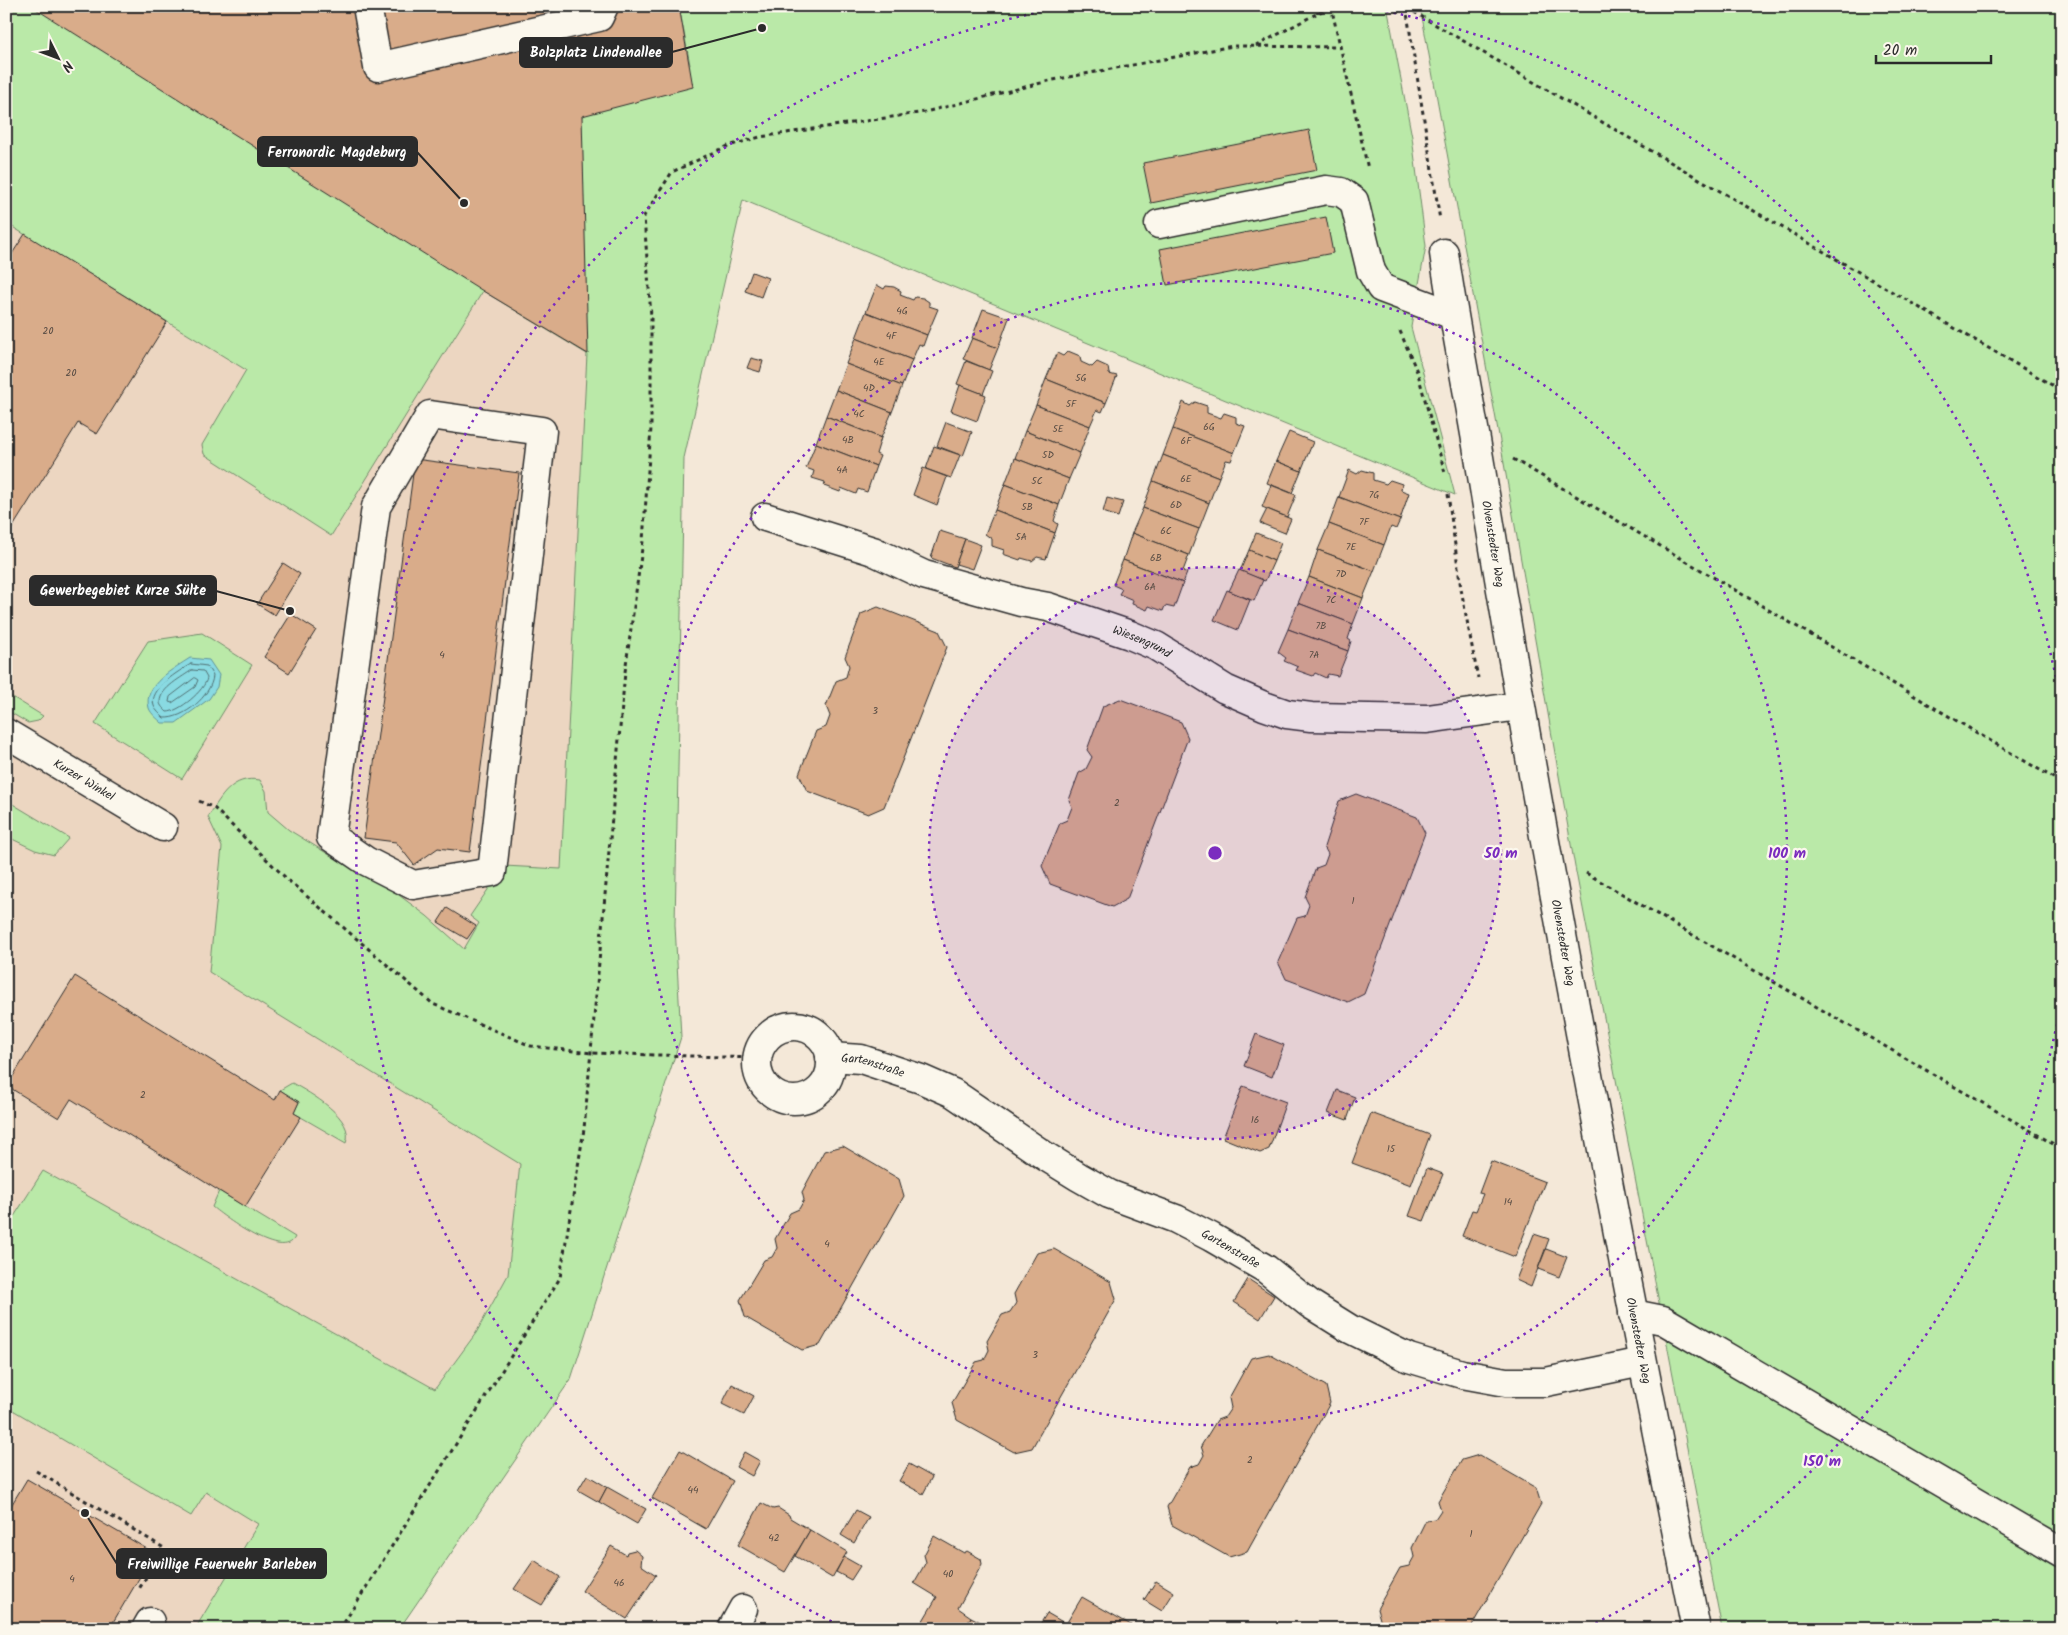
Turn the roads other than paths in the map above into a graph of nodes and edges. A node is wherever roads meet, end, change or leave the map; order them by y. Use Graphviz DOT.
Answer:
graph roads {
  1 [pos="367,6"];
  2 [pos="604,6"];
  3 [pos="1160,224"];
  4 [pos="1444,253"];
  5 [pos="1453,315"];
  6 [pos="376,507"];
  7 [pos="765,517"];
  8 [pos="1520,706"];
  9 [pos="6,733"];
  10 [pos="163,827"];
  11 [pos="830,1057"];
  12 [pos="1633,1314"];
  13 [pos="1642,1362"];
  14 [pos="2062,1553"];
  15 [pos="1696,1629"];
  1 -- 2 [label="street"];
  3 -- 5 [label="street"];
  4 -- 5 [label="street, Olvenstedter Weg"];
  5 -- 8 [label="street, Olvenstedter Weg"];
  6 -- 6 [label="street"];
  7 -- 8 [label="street, Wiesengrund"];
  8 -- 12 [label="street, Olvenstedter Weg"];
  9 -- 10 [label="street, Kurzer Winkel"];
  11 -- 11 [label="street, Gartenstraße"];
  11 -- 13 [label="street, Gartenstraße"];
  12 -- 13 [label="street, Olvenstedter Weg"];
  12 -- 14 [label="street"];
  13 -- 15 [label="street, Olvenstedter Weg"];
}
